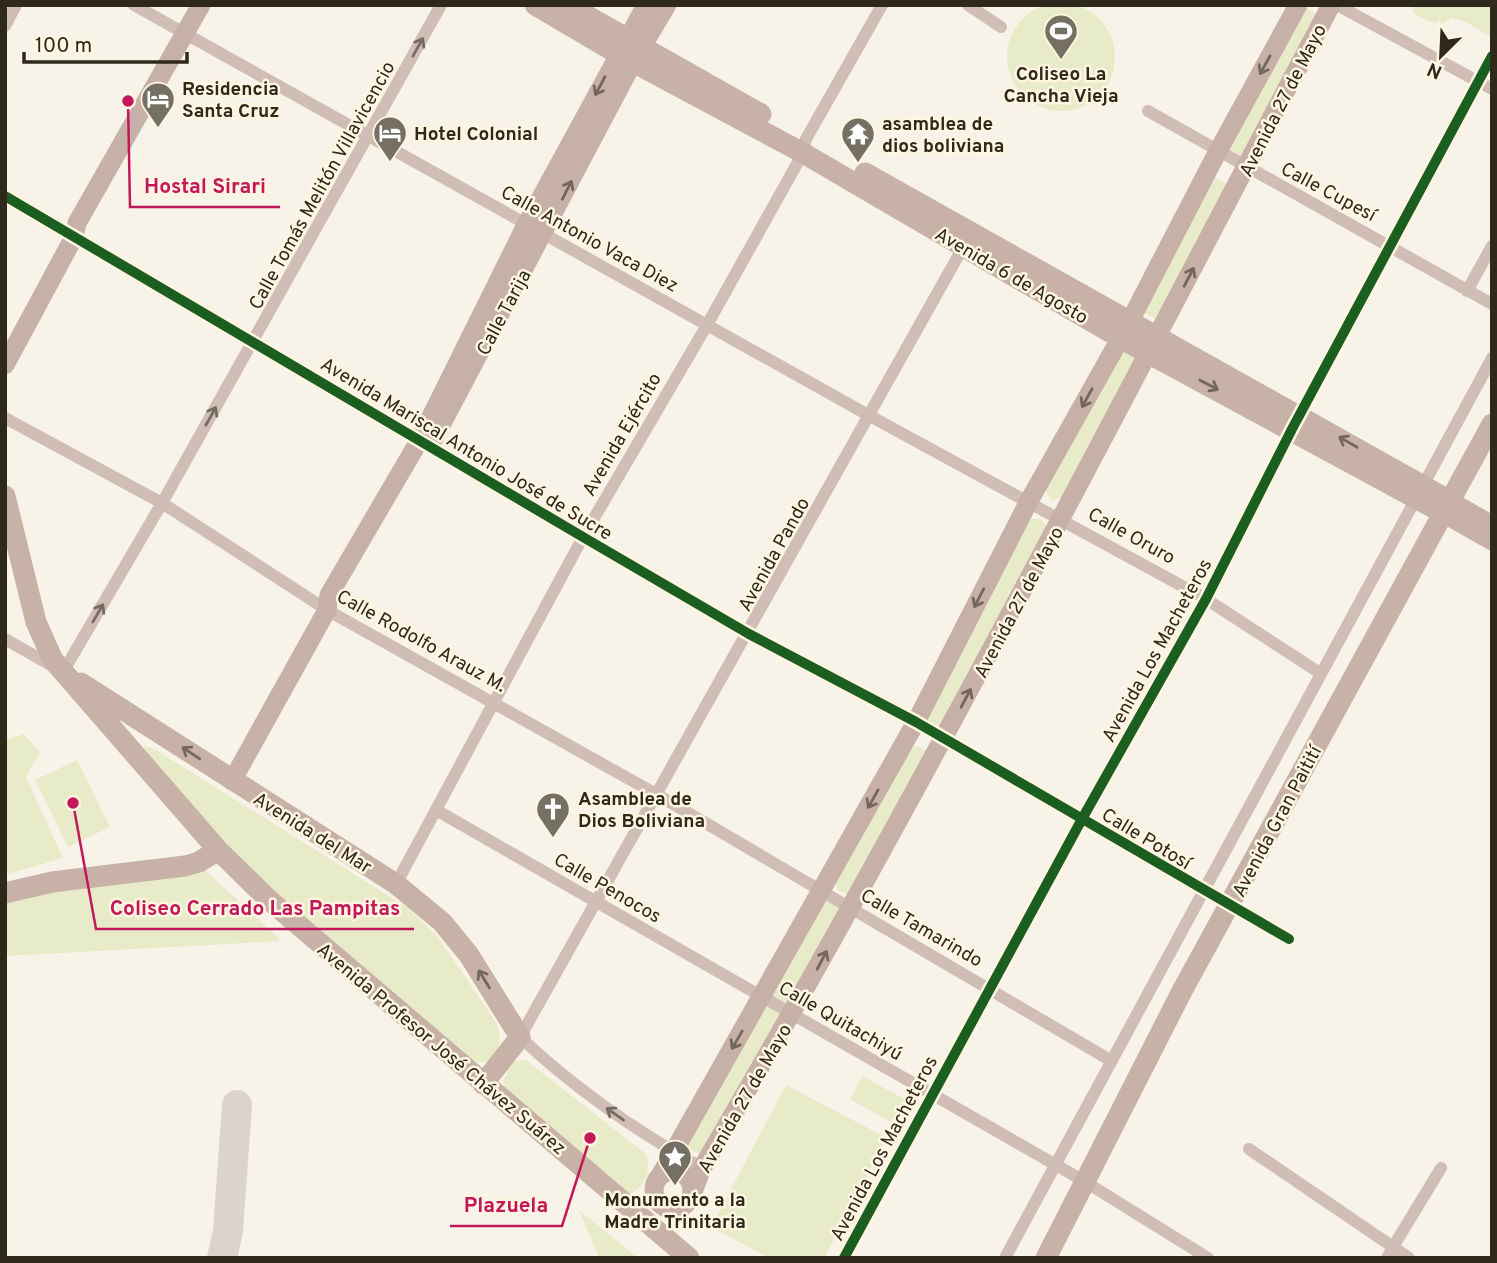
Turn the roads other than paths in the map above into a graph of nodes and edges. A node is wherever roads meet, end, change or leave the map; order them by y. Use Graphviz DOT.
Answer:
graph roads {
  1 [pos="16,5"];
  2 [pos="134,5"];
  3 [pos="201,5"];
  4 [pos="214,5"];
  5 [pos="441,5"];
  6 [pos="535,5"];
  7 [pos="568,5"];
  8 [pos="646,5"];
  9 [pos="667,5"];
  10 [pos="883,5"];
  11 [pos="968,5"];
  12 [pos="1298,5"];
  13 [pos="1331,5"];
  14 [pos="1337,5"];
  15 [pos="5,26"];
  16 [pos="1002,27"];
  17 [pos="189,36"];
  18 [pos="630,51"];
  19 [pos="1492,56"];
  20 [pos="1476,80"];
  21 [pos="1492,89"];
  22 [pos="1148,111"];
  23 [pos="368,136"];
  24 [pos="804,146"];
  25 [pos="1217,153"];
  26 [pos="1247,169"];
  27 [pos="5,196"];
  28 [pos="526,225"];
  29 [pos="544,234"];
  30 [pos="74,237"];
  31 [pos="967,240"];
  32 [pos="1390,244"];
  33 [pos="1492,246"];
  34 [pos="1467,291"];
  35 [pos="1492,304"];
  36 [pos="707,325"];
  37 [pos="1125,330"];
  38 [pos="253,341"];
  39 [pos="1152,345"];
  40 [pos="1492,358"];
  41 [pos="5,365"];
  42 [pos="870,416"];
  43 [pos="5,418"];
  44 [pos="1296,422"];
  45 [pos="1492,424"];
  46 [pos="424,444"];
  47 [pos="1420,492"];
  48 [pos="5,496"];
  49 [pos="1029,501"];
  50 [pos="162,503"];
  51 [pos="1446,507"];
  52 [pos="1063,518"];
  53 [pos="1492,525"];
  54 [pos="583,537"];
  55 [pos="1492,541"];
  56 [pos="1206,599"];
  57 [pos="327,610"];
  58 [pos="36,622"];
  59 [pos="749,634"];
  60 [pos="5,639"];
  61 [pos="64,672"];
  62 [pos="1320,673"];
  63 [pos="493,702"];
  64 [pos="916,722"];
  65 [pos="146,723"];
  66 [pos="944,739"];
  67 [pos="125,743"];
  68 [pos="232,781"];
  69 [pos="656,794"];
  70 [pos="436,810"];
  71 [pos="1082,819"];
  72 [pos="218,849"];
  73 [pos="396,884"];
  74 [pos="822,891"];
  75 [pos="1202,891"];
  76 [pos="5,893"];
  77 [pos="595,903"];
  78 [pos="1229,907"];
  79 [pos="850,908"];
  80 [pos="1289,940"];
  81 [pos="990,988"];
  82 [pos="762,996"];
  83 [pos="792,1015"];
  84 [pos="520,1037"];
  85 [pos="1110,1060"];
  86 [pos="483,1084"];
  87 [pos="932,1094"];
  88 [pos="1249,1149"];
  89 [pos="673,1151"];
  90 [pos="1055,1165"];
  91 [pos="702,1168"];
  92 [pos="1441,1168"];
  93 [pos="660,1176"];
  94 [pos="1084,1181"];
  95 [pos="693,1192"];
  96 [pos="665,1208"];
  97 [pos="651,1225"];
  98 [pos="1390,1252"];
  99 [pos="689,1258"];
  100 [pos="844,1258"];
  101 [pos="1005,1258"];
  102 [pos="1046,1258"];
  103 [pos="1208,1258"];
  104 [pos="1409,1258"];
  1 -- 15 [label="street"];
  2 -- 17 [label="street, Calle Antonio Vaca Diez"];
  3 -- 17 [label="main road"];
  4 -- 17 [label="main road"];
  23 -- 5 [label="street, Calle Tomás Melitón Villavicencio, one-way"];
  6 -- 18 [label="main road, Avenida 6 de Agosto"];
  7 -- 18 [label="main road, Avenida 6 de Agosto"];
  8 -- 18 [label="main road, Calle Tarija"];
  9 -- 18 [label="main road, Calle Tarija"];
  10 -- 24 [label="street, Avenida Ejército"];
  11 -- 16 [label="street"];
  12 -- 25 [label="main road, Avenida 27 de Mayo, one-way"];
  13 -- 26 [label="main road, Avenida 27 de Mayo"];
  14 -- 20 [label="street"];
  17 -- 23 [label="street, Calle Antonio Vaca Diez"];
  17 -- 30 [label="main road"];
  18 -- 24 [label="main road, Avenida 6 de Agosto"];
  18 -- 28 [label="main road, Calle Tarija, one-way"];
  29 -- 18 [label="main road, Calle Tarija, one-way"];
  19 -- 20 [label="street, Avenida Los Macheteros"];
  20 -- 21 [label="street"];
  20 -- 32 [label="street, Avenida Los Macheteros"];
  22 -- 25 [label="street, Calle Cupesí"];
  23 -- 28 [label="street, Calle Antonio Vaca Diez"];
  23 -- 38 [label="street, Calle Tomás Melitón Villavicencio"];
  24 -- 31 [label="main road, Avenida 6 de Agosto"];
  24 -- 36 [label="street, Avenida Ejército"];
  25 -- 26 [label="street, Calle Cupesí"];
  25 -- 37 [label="main road, Avenida 27 de Mayo"];
  26 -- 32 [label="street, Calle Cupesí"];
  39 -- 26 [label="main road, Avenida 27 de Mayo, one-way"];
  27 -- 30 [label="street, Avenida Mariscal Antonio José de Sucre"];
  28 -- 29 [label="street, Calle Antonio Vaca Diez"];
  28 -- 46 [label="main road, Calle Tarija"];
  29 -- 36 [label="street, Calle Antonio Vaca Diez"];
  29 -- 46 [label="main road, Calle Tarija"];
  30 -- 38 [label="street, Avenida Mariscal Antonio José de Sucre"];
  30 -- 41 [label="main road"];
  31 -- 37 [label="main road, Avenida 6 de Agosto"];
  31 -- 42 [label="street, Avenida Pando"];
  32 -- 34 [label="street, Calle Cupesí"];
  32 -- 44 [label="street, Avenida Los Macheteros"];
  33 -- 34 [label="street"];
  34 -- 35 [label="street, Calle Cupesí"];
  36 -- 42 [label="street, Calle Antonio Vaca Diez"];
  36 -- 54 [label="street, Avenida Ejército"];
  37 -- 39 [label="main road, Avenida 6 de Agosto"];
  37 -- 49 [label="main road, Avenida 27 de Mayo, one-way"];
  38 -- 46 [label="street, Avenida Mariscal Antonio José de Sucre"];
  50 -- 38 [label="street, Calle Tomás Melitón Villavicencio, one-way"];
  39 -- 44 [label="main road, Avenida 6 de Agosto"];
  39 -- 52 [label="main road, Avenida 27 de Mayo"];
  40 -- 47 [label="street"];
  42 -- 49 [label="street, Calle Antonio Vaca Diez"];
  42 -- 59 [label="street, Avenida Pando"];
  43 -- 50 [label="street, Calle Rodolfo Arauz M."];
  44 -- 47 [label="main road, Avenida 6 de Agosto"];
  44 -- 56 [label="street, Avenida Los Macheteros"];
  45 -- 51 [label="main road, Avenida Gran Paitití"];
  46 -- 54 [label="street, Avenida Mariscal Antonio José de Sucre"];
  46 -- 57 [label="main road, Calle Tarija"];
  47 -- 51 [label="main road, Avenida 6 de Agosto"];
  47 -- 62 [label="street"];
  48 -- 58 [label="main road, Avenida Profesor José Chávez Suárez"];
  49 -- 52 [label="street, Calle Oruro"];
  49 -- 64 [label="main road, Avenida 27 de Mayo, one-way"];
  50 -- 57 [label="street, Calle Rodolfo Arauz M."];
  61 -- 50 [label="street, Calle Tomás Melitón Villavicencio, one-way"];
  51 -- 53 [label="main road, Avenida 6 de Agosto"];
  51 -- 55 [label="main road, Avenida 6 de Agosto"];
  51 -- 78 [label="main road, Avenida Gran Paitití"];
  52 -- 56 [label="street, Calle Oruro"];
  66 -- 52 [label="main road, Avenida 27 de Mayo, one-way"];
  54 -- 59 [label="street, Avenida Mariscal Antonio José de Sucre"];
  54 -- 63 [label="street, Avenida Ejército"];
  56 -- 62 [label="street, Calle Oruro"];
  56 -- 71 [label="street, Avenida Los Macheteros"];
  57 -- 63 [label="street, Calle Rodolfo Arauz M."];
  57 -- 68 [label="main road, Calle Tarija"];
  58 -- 60 [label="street"];
  58 -- 61 [label="main road, Avenida Profesor José Chávez Suárez"];
  59 -- 64 [label="street, Avenida Mariscal Antonio José de Sucre"];
  59 -- 69 [label="street, Avenida Pando"];
  60 -- 61 [label="street, Avenida del Mar"];
  61 -- 65 [label="main road, Avenida del Mar"];
  61 -- 67 [label="main road, Avenida Profesor José Chávez Suárez"];
  62 -- 75 [label="street"];
  63 -- 69 [label="street, Calle Rodolfo Arauz M."];
  63 -- 70 [label="street, Avenida Ejército"];
  64 -- 66 [label="street, Calle Potosí"];
  64 -- 74 [label="main road, Avenida 27 de Mayo, one-way"];
  65 -- 67 [label="main road"];
  68 -- 65 [label="main road, Avenida del Mar, one-way"];
  66 -- 71 [label="street, Calle Potosí"];
  66 -- 79 [label="main road, Avenida 27 de Mayo"];
  67 -- 72 [label="main road, Avenida Profesor José Chávez Suárez"];
  68 -- 73 [label="main road, Avenida del Mar"];
  69 -- 74 [label="street, Calle Rodolfo Arauz M."];
  69 -- 77 [label="street, Avenida Pando"];
  70 -- 73 [label="street, Avenida Ejército"];
  70 -- 77 [label="street, Calle Penocos"];
  71 -- 75 [label="street, Calle Potosí"];
  71 -- 81 [label="street, Avenida Los Macheteros"];
  72 -- 76 [label="main road"];
  72 -- 86 [label="main road, Avenida Profesor José Chávez Suárez"];
  84 -- 73 [label="main road, Avenida del Mar, one-way"];
  74 -- 79 [label="street, Calle Tamarindo"];
  74 -- 82 [label="main road, Avenida 27 de Mayo"];
  75 -- 78 [label="street, Calle Potosí"];
  75 -- 85 [label="street"];
  77 -- 82 [label="street, Calle Penocos"];
  77 -- 84 [label="street, Avenida Pando"];
  78 -- 80 [label="street, Calle Potosí"];
  78 -- 94 [label="main road, Avenida Gran Paitití"];
  79 -- 81 [label="street, Calle Tamarindo"];
  83 -- 79 [label="main road, Avenida 27 de Mayo, one-way"];
  81 -- 85 [label="street, Calle Tamarindo"];
  81 -- 87 [label="street, Avenida Los Macheteros"];
  82 -- 83 [label="street, Calle Quitachiyú"];
  82 -- 89 [label="main road, Avenida 27 de Mayo, one-way"];
  83 -- 87 [label="street, Calle Quitachiyú"];
  83 -- 91 [label="main road, Avenida 27 de Mayo"];
  84 -- 86 [label="main road, Avenida Pando"];
  89 -- 84 [label="street, Avenida del Mar, one-way"];
  85 -- 90 [label="street"];
  86 -- 97 [label="main road, Avenida Profesor José Chávez Suárez"];
  87 -- 90 [label="street, Calle Quitachiyú"];
  87 -- 100 [label="street, Avenida Los Macheteros"];
  88 -- 98 [label="street"];
  89 -- 91 [label="street, Avenida del Mar"];
  89 -- 93 [label="main road, Avenida 27 de Mayo"];
  90 -- 94 [label="street, Calle Quitachiyú"];
  90 -- 101 [label="street"];
  91 -- 95 [label="main road, Avenida 27 de Mayo"];
  92 -- 98 [label="street"];
  93 -- 95 [label="main road"];
  93 -- 96 [label="main road"];
  94 -- 102 [label="main road, Avenida Gran Paitití"];
  94 -- 103 [label="street, Calle Quitachiyú"];
  95 -- 96 [label="main road"];
  96 -- 97 [label="main road"];
  97 -- 99 [label="main road, Avenida Profesor José Chávez Suárez"];
  98 -- 104 [label="street"];
}
